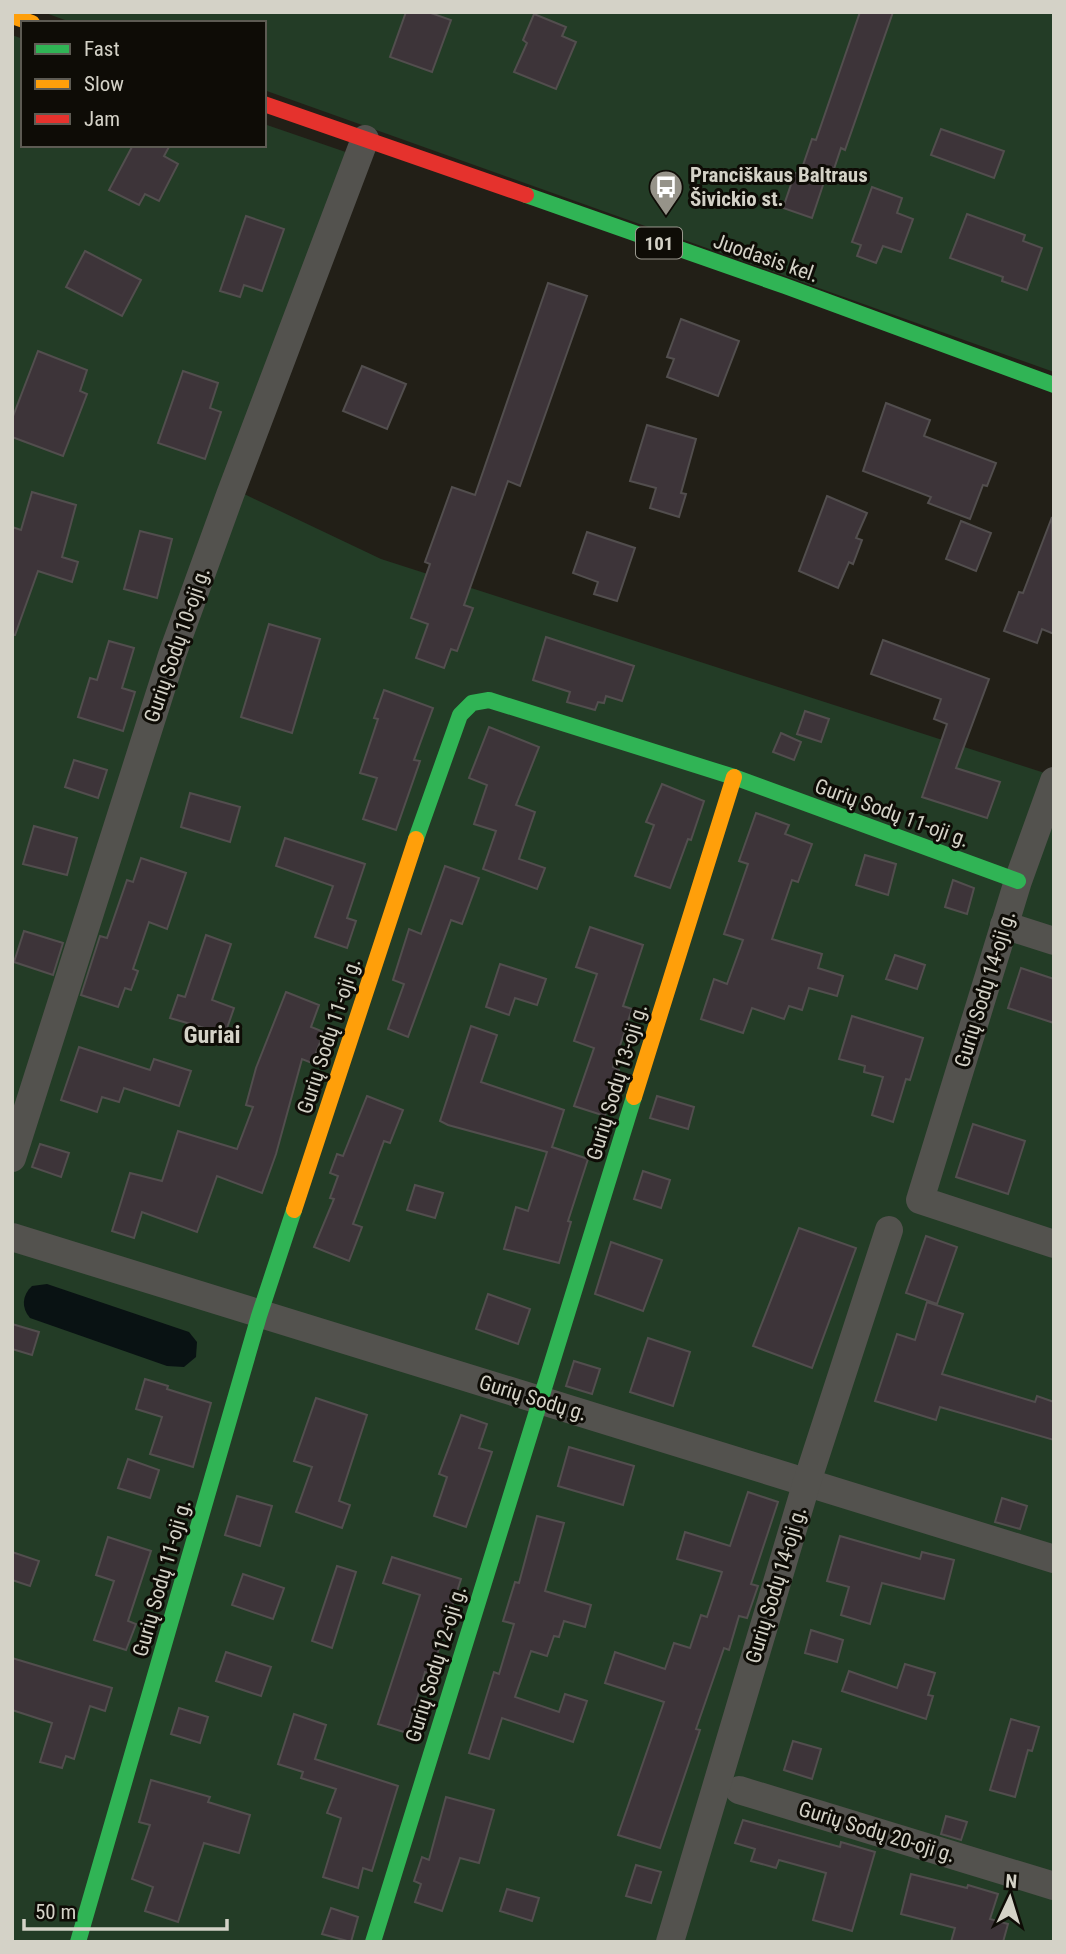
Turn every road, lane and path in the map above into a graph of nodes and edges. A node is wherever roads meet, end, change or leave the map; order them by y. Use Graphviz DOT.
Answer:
graph roads {
  1 [pos="266,105"];
  2 [pos="365,139"];
  3 [pos="1054,385"];
  4 [pos="734,777"];
  5 [pos="1054,780"];
  6 [pos="1018,881"];
  7 [pos="1004,925"];
  8 [pos="1054,941"];
  9 [pos="12,1158"];
  10 [pos="889,1230"];
  11 [pos="12,1237"];
  12 [pos="1054,1244"];
  13 [pos="259,1315"];
  14 [pos="539,1399"];
  15 [pos="806,1485"];
  16 [pos="1054,1559"];
  17 [pos="739,1790"];
  18 [pos="1054,1886"];
  19 [pos="78,1942"];
  20 [pos="373,1942"];
  21 [pos="670,1942"];
  1 -- 2 [label="street, Juodasis kel. / 101"];
  2 -- 3 [label="street, Juodasis kel. / 101"];
  2 -- 9 [label="street, Gurių Sodų 10-oji g."];
  4 -- 6 [label="street, Gurių Sodų 11-oji g."];
  4 -- 13 [label="street, Gurių Sodų 11-oji g."];
  4 -- 14 [label="street, Gurių Sodų 13-oji g."];
  5 -- 6 [label="street, Gurių Sodų 14-oji g."];
  6 -- 7 [label="street, Gurių Sodų 14-oji g."];
  7 -- 8 [label="street"];
  7 -- 12 [label="street, Gurių Sodų 14-oji g."];
  10 -- 15 [label="street, Gurių Sodų 14-oji g."];
  11 -- 13 [label="street, Gurių Sodų g."];
  13 -- 14 [label="street, Gurių Sodų g."];
  13 -- 19 [label="street, Gurių Sodų 11-oji g."];
  14 -- 15 [label="street, Gurių Sodų g."];
  14 -- 20 [label="street, Gurių Sodų 12-oji g."];
  15 -- 16 [label="street, Gurių Sodų g."];
  15 -- 21 [label="street, Gurių Sodų 14-oji g."];
  17 -- 18 [label="street, Gurių Sodų 20-oji g."];
}
